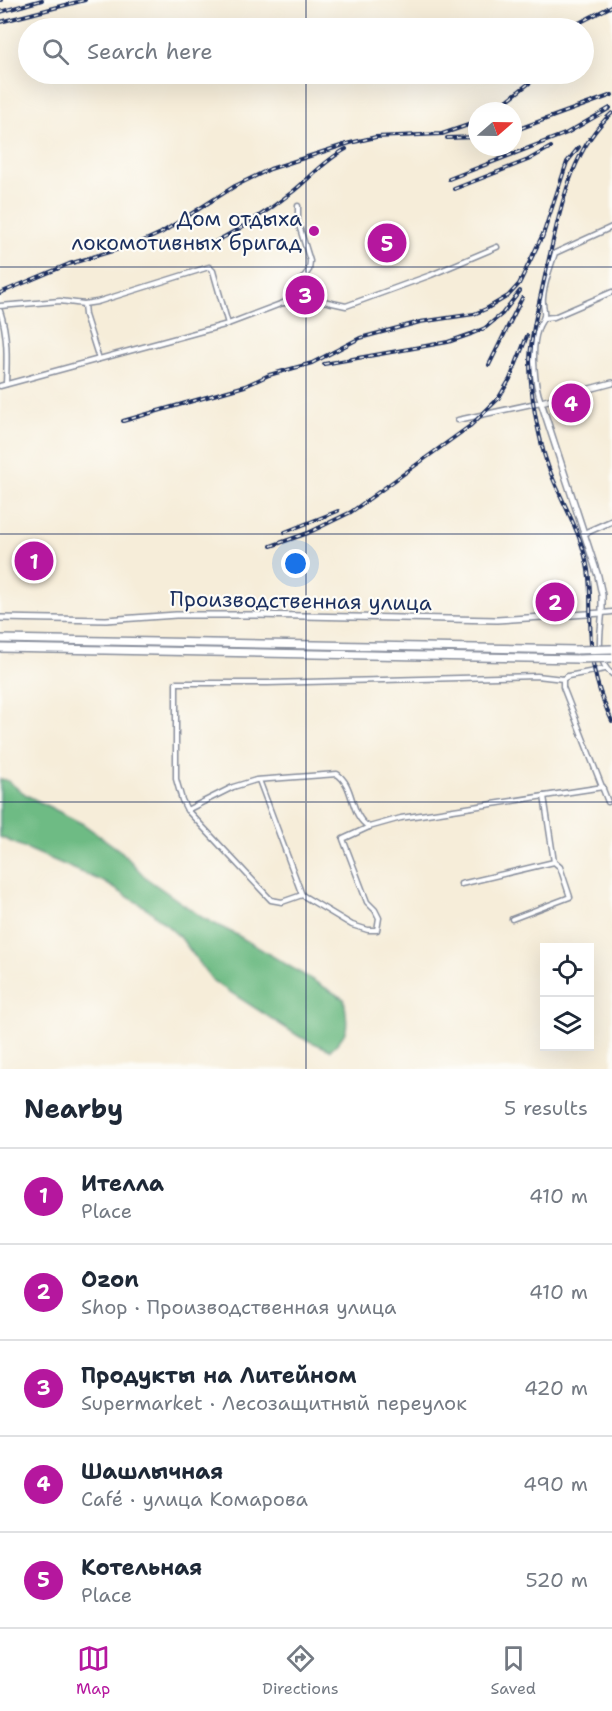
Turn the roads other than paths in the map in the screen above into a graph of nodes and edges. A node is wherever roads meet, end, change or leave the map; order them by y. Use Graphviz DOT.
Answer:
graph roads {
  1 [pos="298,206"];
  2 [pos="612,227"];
  3 [pos="497,247"];
  4 [pos="612,292"];
  5 [pos="283,303"];
  6 [pos="84,304"];
  7 [pos="0,308"];
  8 [pos="544,318"];
  9 [pos="228,324"];
  10 [pos="99,359"];
  11 [pos="612,383"];
  12 [pos="6,384"];
  13 [pos="0,386"];
  14 [pos="541,402"];
  15 [pos="458,420"];
  16 [pos="612,521"];
  17 [pos="585,532"];
  18 [pos="612,612"];
  19 [pos="602,613"];
  20 [pos="0,618"];
  21 [pos="0,639"];
  22 [pos="0,648"];
  23 [pos="612,649"];
  24 [pos="612,658"];
  25 [pos="605,669"];
  26 [pos="612,674"];
  27 [pos="562,679"];
  28 [pos="259,780"];
  29 [pos="603,788"];
  30 [pos="544,796"];
  31 [pos="608,802"];
  32 [pos="187,810"];
  33 [pos="369,827"];
  34 [pos="554,862"];
  35 [pos="461,884"];
  36 [pos="302,895"];
  37 [pos="512,919"];
  1 -- 5 [label="street"];
  2 -- 8 [label="street"];
  3 -- 5 [label="street"];
  4 -- 8 [label="street"];
  5 -- 9 [label="street"];
  6 -- 7 [label="street"];
  6 -- 9 [label="street"];
  6 -- 10 [label="street"];
  7 -- 12 [label="street"];
  8 -- 14 [label="street"];
  9 -- 10 [label="street"];
  10 -- 12 [label="street"];
  11 -- 14 [label="street"];
  12 -- 13 [label="street"];
  14 -- 15 [label="street"];
  14 -- 17 [label="street"];
  16 -- 17 [label="street"];
  17 -- 19 [label="street"];
  18 -- 19 [label="street"];
  19 -- 20 [label="street, Производственная улица"];
  19 -- 25 [label="street"];
  21 -- 23 [label="highway, bridge"];
  22 -- 24 [label="highway, bridge"];
  25 -- 26 [label="street"];
  25 -- 27 [label="street"];
  27 -- 29 [label="street"];
  27 -- 32 [label="street"];
  28 -- 32 [label="street"];
  28 -- 33 [label="street"];
  28 -- 36 [label="street"];
  29 -- 30 [label="street"];
  29 -- 31 [label="street"];
  30 -- 33 [label="street"];
  30 -- 34 [label="street"];
  32 -- 36 [label="street"];
  33 -- 36 [label="street"];
  34 -- 35 [label="street"];
  34 -- 37 [label="street"];
}
